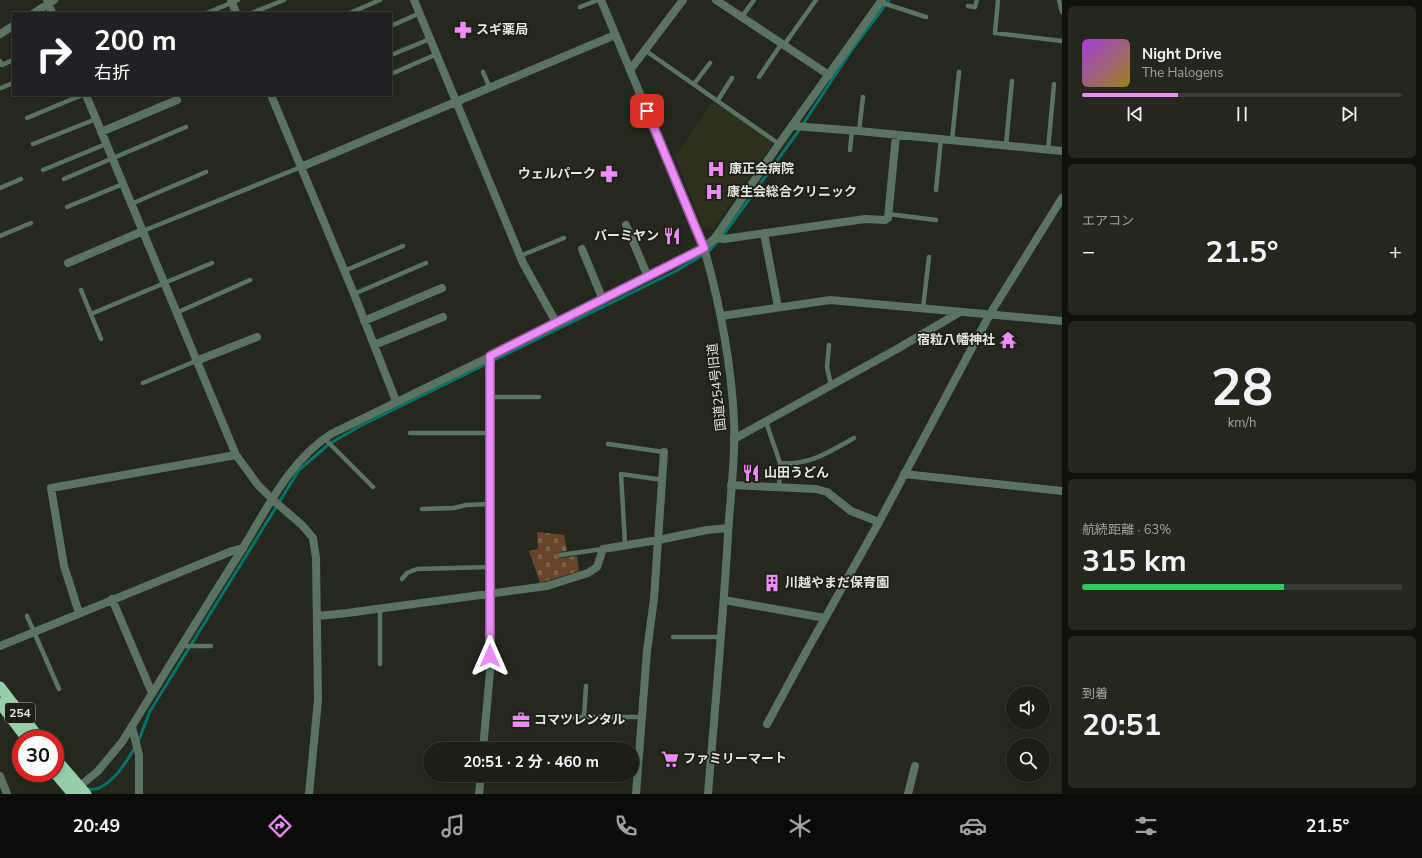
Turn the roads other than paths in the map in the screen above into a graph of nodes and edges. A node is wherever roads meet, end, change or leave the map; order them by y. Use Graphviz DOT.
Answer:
graph roads {
  1 [pos="284,0"];
  2 [pos="380,0"];
  3 [pos="414,0"];
  4 [pos="599,0"];
  5 [pos="683,0"];
  6 [pos="716,0"];
  7 [pos="754,0"];
  8 [pos="816,0"];
  9 [pos="977,0"];
  10 [pos="998,0"];
  11 [pos="1059,0"];
  12 [pos="50,1"];
  13 [pos="234,1"];
  14 [pos="881,1"];
  15 [pos="968,6"];
  16 [pos="580,7"];
  17 [pos="35,12"];
  18 [pos="52,12"];
  19 [pos="209,12"];
  20 [pos="236,12"];
  21 [pos="254,12"];
  22 [pos="352,12"];
  23 [pos="1062,12"];
  24 [pos="420,13"];
  25 [pos="926,16"];
  26 [pos="742,18"];
  27 [pos="392,26"];
  28 [pos="12,27"];
  29 [pos="0,34"];
  30 [pos="615,35"];
  31 [pos="430,39"];
  32 [pos="1062,41"];
  33 [pos="783,44"];
  34 [pos="646,51"];
  35 [pos="437,54"];
  36 [pos="392,55"];
  37 [pos="12,60"];
  38 [pos="0,61"];
  39 [pos="710,63"];
  40 [pos="630,70"];
  41 [pos="483,72"];
  42 [pos="959,72"];
  43 [pos="392,74"];
  44 [pos="829,75"];
  45 [pos="759,77"];
  46 [pos="732,78"];
  47 [pos="1012,81"];
  48 [pos="12,83"];
  49 [pos="694,84"];
  50 [pos="1054,84"];
  51 [pos="1,88"];
  52 [pos="490,88"];
  53 [pos="80,96"];
  54 [pos="86,96"];
  55 [pos="271,96"];
  56 [pos="863,97"];
  57 [pos="177,100"];
  58 [pos="718,100"];
  59 [pos="457,102"];
  60 [pos="27,118"];
  61 [pos="96,119"];
  62 [pos="794,126"];
  63 [pos="186,127"];
  64 [pos="856,130"];
  65 [pos="101,132"];
  66 [pos="896,135"];
  67 [pos="941,139"];
  68 [pos="952,140"];
  69 [pos="33,144"];
  70 [pos="106,144"];
  71 [pos="779,144"];
  72 [pos="1006,145"];
  73 [pos="850,150"];
  74 [pos="1048,150"];
  75 [pos="1062,151"];
  76 [pos="112,159"];
  77 [pos="300,167"];
  78 [pos="43,170"];
  79 [pos="206,172"];
  80 [pos="21,179"];
  81 [pos="64,179"];
  82 [pos="123,184"];
  83 [pos="0,188"];
  84 [pos="936,190"];
  85 [pos="1062,198"];
  86 [pos="131,204"];
  87 [pos="67,207"];
  88 [pos="888,214"];
  89 [pos="936,220"];
  90 [pos="31,223"];
  91 [pos="626,225"];
  92 [pos="142,231"];
  93 [pos="764,233"];
  94 [pos="0,236"];
  95 [pos="564,238"];
  96 [pos="715,238"];
  97 [pos="403,246"];
  98 [pos="704,248"];
  99 [pos="582,249"];
  100 [pos="520,256"];
  101 [pos="929,257"];
  102 [pos="68,263"];
  103 [pos="212,263"];
  104 [pos="426,263"];
  105 [pos="344,271"];
  106 [pos="648,277"];
  107 [pos="250,280"];
  108 [pos="164,284"];
  109 [pos="442,288"];
  110 [pos="80,290"];
  111 [pos="354,294"];
  112 [pos="603,300"];
  113 [pos="778,307"];
  114 [pos="923,308"];
  115 [pos="960,312"];
  116 [pos="176,313"];
  117 [pos="91,314"];
  118 [pos="990,314"];
  119 [pos="721,316"];
  120 [pos="443,317"];
  121 [pos="364,320"];
  122 [pos="1062,321"];
  123 [pos="557,324"];
  124 [pos="257,337"];
  125 [pos="101,339"];
  126 [pos="374,345"];
  127 [pos="829,345"];
  128 [pos="490,356"];
  129 [pos="196,361"];
  130 [pos="143,383"];
  131 [pos="831,385"];
  132 [pos="491,397"];
  133 [pos="539,397"];
  134 [pos="396,401"];
  135 [pos="766,422"];
  136 [pos="410,433"];
  137 [pos="490,433"];
  138 [pos="324,438"];
  139 [pos="854,438"];
  140 [pos="734,439"];
  141 [pos="608,444"];
  142 [pos="664,452"];
  143 [pos="236,455"];
  144 [pos="780,463"];
  145 [pos="904,474"];
  146 [pos="663,480"];
  147 [pos="731,485"];
  148 [pos="373,488"];
  149 [pos="779,488"];
  150 [pos="1062,491"];
  151 [pos="273,500"];
  152 [pos="489,504"];
  153 [pos="422,509"];
  154 [pos="879,522"];
  155 [pos="728,528"];
  156 [pos="658,540"];
  157 [pos="625,544"];
  158 [pos="243,548"];
  159 [pos="603,549"];
  160 [pos="560,555"];
  161 [pos="490,567"];
  162 [pos="402,578"];
  163 [pos="490,592"];
  164 [pos="112,599"];
  165 [pos="724,600"];
  166 [pos="380,609"];
  167 [pos="80,613"];
  168 [pos="27,616"];
  169 [pos="318,616"];
  170 [pos="825,618"];
  171 [pos="34,632"];
  172 [pos="673,637"];
  173 [pos="721,637"];
  174 [pos="0,646"];
  175 [pos="181,646"];
  176 [pos="211,646"];
  177 [pos="380,664"];
  178 [pos="0,686"];
  179 [pos="586,686"];
  180 [pos="59,689"];
  181 [pos="152,693"];
  182 [pos="0,703"];
  183 [pos="566,717"];
  184 [pos="642,717"];
  185 [pos="584,718"];
  186 [pos="767,724"];
  187 [pos="132,727"];
  188 [pos="20,730"];
  189 [pos="33,730"];
  190 [pos="484,742"];
  191 [pos="915,766"];
  192 [pos="64,773"];
  193 [pos="0,776"];
  194 [pos="64,781"];
  195 [pos="480,782"];
  196 [pos="76,792"];
  197 [pos="7,794"];
  198 [pos="139,794"];
  199 [pos="309,794"];
  200 [pos="479,794"];
  201 [pos="636,794"];
  202 [pos="708,794"];
  203 [pos="908,794"];
  1 -- 21 [label="lane"];
  2 -- 22 [label="lane"];
  3 -- 24 [label="street"];
  4 -- 16 [label="lane"];
  4 -- 30 [label="street, 国道254号旧道"];
  5 -- 34 [label="street"];
  6 -- 26 [label="street"];
  7 -- 26 [label="lane"];
  8 -- 33 [label="lane"];
  9 -- 15 [label="lane"];
  10 -- 32 [label="lane"];
  11 -- 23 [label="lane"];
  12 -- 17 [label="street"];
  12 -- 18 [label="street"];
  13 -- 19 [label="lane"];
  13 -- 20 [label="street"];
  14 -- 25 [label="lane"];
  14 -- 44 [label="street"];
  24 -- 27 [label="lane"];
  24 -- 31 [label="street"];
  26 -- 33 [label="street"];
  28 -- 29 [label="street"];
  30 -- 40 [label="street, 国道254号旧道"];
  30 -- 52 [label="street"];
  31 -- 35 [label="street"];
  31 -- 36 [label="lane"];
  33 -- 44 [label="street"];
  33 -- 45 [label="lane"];
  34 -- 40 [label="street"];
  34 -- 49 [label="lane"];
  35 -- 43 [label="lane"];
  35 -- 59 [label="street"];
  37 -- 38 [label="lane"];
  39 -- 49 [label="lane"];
  40 -- 98 [label="street, 国道254号旧道"];
  41 -- 52 [label="lane"];
  42 -- 68 [label="lane"];
  44 -- 62 [label="street"];
  46 -- 58 [label="lane"];
  47 -- 72 [label="lane"];
  48 -- 51 [label="lane"];
  49 -- 58 [label="lane"];
  50 -- 74 [label="lane"];
  52 -- 59 [label="street"];
  53 -- 60 [label="lane"];
  54 -- 61 [label="street"];
  55 -- 77 [label="street"];
  56 -- 64 [label="lane"];
  57 -- 65 [label="street"];
  58 -- 71 [label="lane"];
  59 -- 77 [label="street"];
  59 -- 100 [label="street"];
  61 -- 65 [label="street"];
  61 -- 69 [label="lane"];
  62 -- 64 [label="street"];
  62 -- 71 [label="street"];
  63 -- 76 [label="lane"];
  64 -- 66 [label="street"];
  64 -- 73 [label="lane"];
  65 -- 70 [label="street"];
  66 -- 67 [label="street"];
  66 -- 88 [label="street"];
  67 -- 68 [label="street"];
  67 -- 84 [label="lane"];
  68 -- 72 [label="street"];
  70 -- 76 [label="street"];
  70 -- 78 [label="lane"];
  71 -- 96 [label="street"];
  72 -- 74 [label="street"];
  74 -- 75 [label="street"];
  76 -- 81 [label="lane"];
  76 -- 82 [label="street"];
  77 -- 92 [label="lane"];
  77 -- 105 [label="street"];
  79 -- 86 [label="lane"];
  80 -- 83 [label="lane"];
  82 -- 86 [label="street"];
  82 -- 87 [label="lane"];
  85 -- 118 [label="street"];
  86 -- 92 [label="street"];
  88 -- 89 [label="lane"];
  88 -- 93 [label="street"];
  90 -- 94 [label="lane"];
  91 -- 106 [label="street"];
  92 -- 102 [label="street"];
  92 -- 108 [label="street"];
  93 -- 96 [label="street"];
  93 -- 113 [label="street"];
  95 -- 100 [label="lane"];
  96 -- 98 [label="street"];
  97 -- 105 [label="lane"];
  98 -- 106 [label="street"];
  98 -- 119 [label="street, 国道254号旧道"];
  99 -- 112 [label="street"];
  100 -- 123 [label="street"];
  101 -- 114 [label="lane"];
  103 -- 108 [label="lane"];
  104 -- 111 [label="lane"];
  105 -- 111 [label="street"];
  106 -- 112 [label="street"];
  107 -- 116 [label="lane"];
  108 -- 116 [label="street"];
  108 -- 117 [label="lane"];
  109 -- 121 [label="street"];
  110 -- 117 [label="lane"];
  111 -- 121 [label="street"];
  112 -- 123 [label="street"];
  113 -- 114 [label="street"];
  113 -- 119 [label="street"];
  114 -- 115 [label="street"];
  115 -- 118 [label="street"];
  115 -- 131 [label="street"];
  116 -- 129 [label="street"];
  117 -- 125 [label="lane"];
  118 -- 122 [label="street"];
  118 -- 145 [label="street"];
  119 -- 140 [label="street, 国道254号旧道"];
  120 -- 126 [label="street"];
  121 -- 126 [label="street"];
  123 -- 128 [label="street"];
  124 -- 129 [label="street"];
  126 -- 134 [label="street"];
  127 -- 131 [label="lane"];
  128 -- 132 [label="street"];
  128 -- 134 [label="street"];
  129 -- 130 [label="lane"];
  129 -- 143 [label="street"];
  131 -- 135 [label="street"];
  132 -- 133 [label="lane"];
  132 -- 137 [label="street"];
  134 -- 138 [label="street"];
  135 -- 140 [label="street"];
  135 -- 144 [label="lane"];
  136 -- 137 [label="lane"];
  137 -- 152 [label="street"];
  138 -- 148 [label="lane"];
  138 -- 151 [label="street"];
  139 -- 144 [label="lane"];
  140 -- 147 [label="street, 国道254号旧道"];
  141 -- 142 [label="lane"];
  142 -- 146 [label="street"];
  143 -- 151 [label="street"];
  143 -- 167 [label="street"];
  144 -- 149 [label="lane"];
  145 -- 150 [label="street"];
  145 -- 154 [label="street"];
  146 -- 156 [label="street"];
  146 -- 157 [label="lane"];
  147 -- 149 [label="street"];
  147 -- 155 [label="street, 国道254号旧道"];
  149 -- 154 [label="street"];
  151 -- 158 [label="street"];
  151 -- 169 [label="street"];
  152 -- 153 [label="lane"];
  152 -- 161 [label="street"];
  154 -- 170 [label="street"];
  155 -- 156 [label="street"];
  155 -- 165 [label="street, 国道254号旧道"];
  156 -- 157 [label="street"];
  156 -- 184 [label="street"];
  157 -- 159 [label="street"];
  158 -- 164 [label="street"];
  158 -- 175 [label="street"];
  159 -- 160 [label="lane"];
  159 -- 163 [label="street"];
  161 -- 162 [label="lane"];
  161 -- 163 [label="street"];
  163 -- 166 [label="street"];
  163 -- 190 [label="street"];
  164 -- 167 [label="street"];
  164 -- 181 [label="street"];
  165 -- 170 [label="street"];
  165 -- 173 [label="street, 国道254号旧道"];
  166 -- 169 [label="street"];
  166 -- 177 [label="lane"];
  167 -- 171 [label="street"];
  168 -- 171 [label="lane"];
  169 -- 199 [label="street"];
  170 -- 186 [label="street"];
  171 -- 174 [label="street"];
  171 -- 180 [label="lane"];
  172 -- 173 [label="lane"];
  173 -- 202 [label="street, 国道254号旧道"];
  175 -- 176 [label="lane"];
  175 -- 181 [label="street"];
  178 -- 189 [label="highway, 254"];
  179 -- 185 [label="lane"];
  181 -- 187 [label="street"];
  182 -- 188 [label="highway, 254"];
  183 -- 185 [label="lane"];
  184 -- 185 [label="lane"];
  184 -- 201 [label="street"];
  187 -- 196 [label="street"];
  187 -- 198 [label="street"];
  191 -- 203 [label="street"];
  192 -- 196 [label="highway"];
  193 -- 197 [label="street"];
  194 -- 196 [label="highway"];
  195 -- 200 [label="street"];
}
